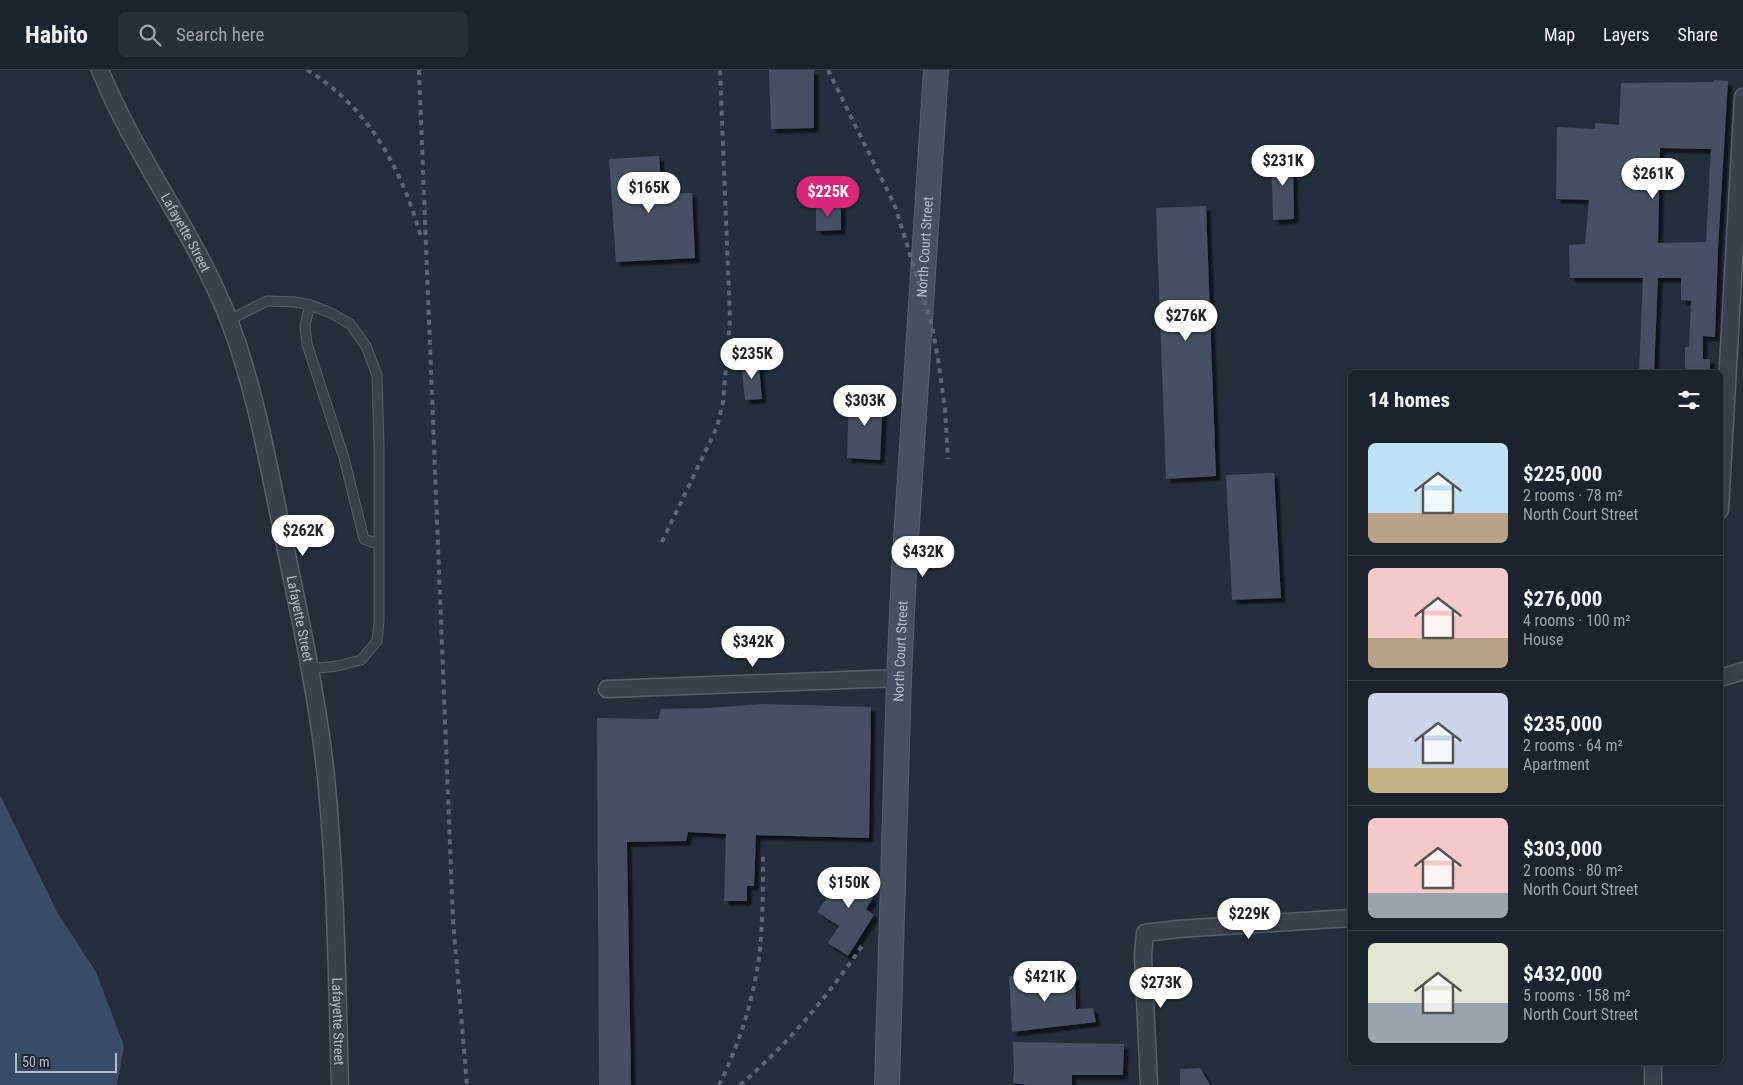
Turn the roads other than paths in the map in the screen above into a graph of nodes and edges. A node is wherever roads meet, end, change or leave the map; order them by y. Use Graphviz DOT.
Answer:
graph roads {
  1 [pos="100,70"];
  2 [pos="936,70"];
  3 [pos="1743,97"];
  4 [pos="310,305"];
  5 [pos="228,320"];
  6 [pos="1723,456"];
  7 [pos="378,544"];
  8 [pos="310,669"];
  9 [pos="1743,671"];
  10 [pos="1723,677"];
  11 [pos="899,678"];
  12 [pos="607,689"];
  13 [pos="1348,918"];
  14 [pos="1653,1065"];
  15 [pos="340,1085"];
  16 [pos="887,1085"];
  17 [pos="1149,1085"];
  18 [pos="1653,1085"];
  1 -- 5 [label="street, Lafayette Street"];
  2 -- 11 [label="main road, North Court Street"];
  3 -- 6 [label="street"];
  4 -- 5 [label="lane"];
  4 -- 7 [label="lane"];
  4 -- 7 [label="lane"];
  5 -- 8 [label="street, Lafayette Street"];
  7 -- 8 [label="lane"];
  8 -- 15 [label="street, Lafayette Street"];
  9 -- 10 [label="street"];
  11 -- 12 [label="street"];
  11 -- 16 [label="main road, North Court Street"];
  13 -- 17 [label="street"];
  14 -- 18 [label="street"];
}
